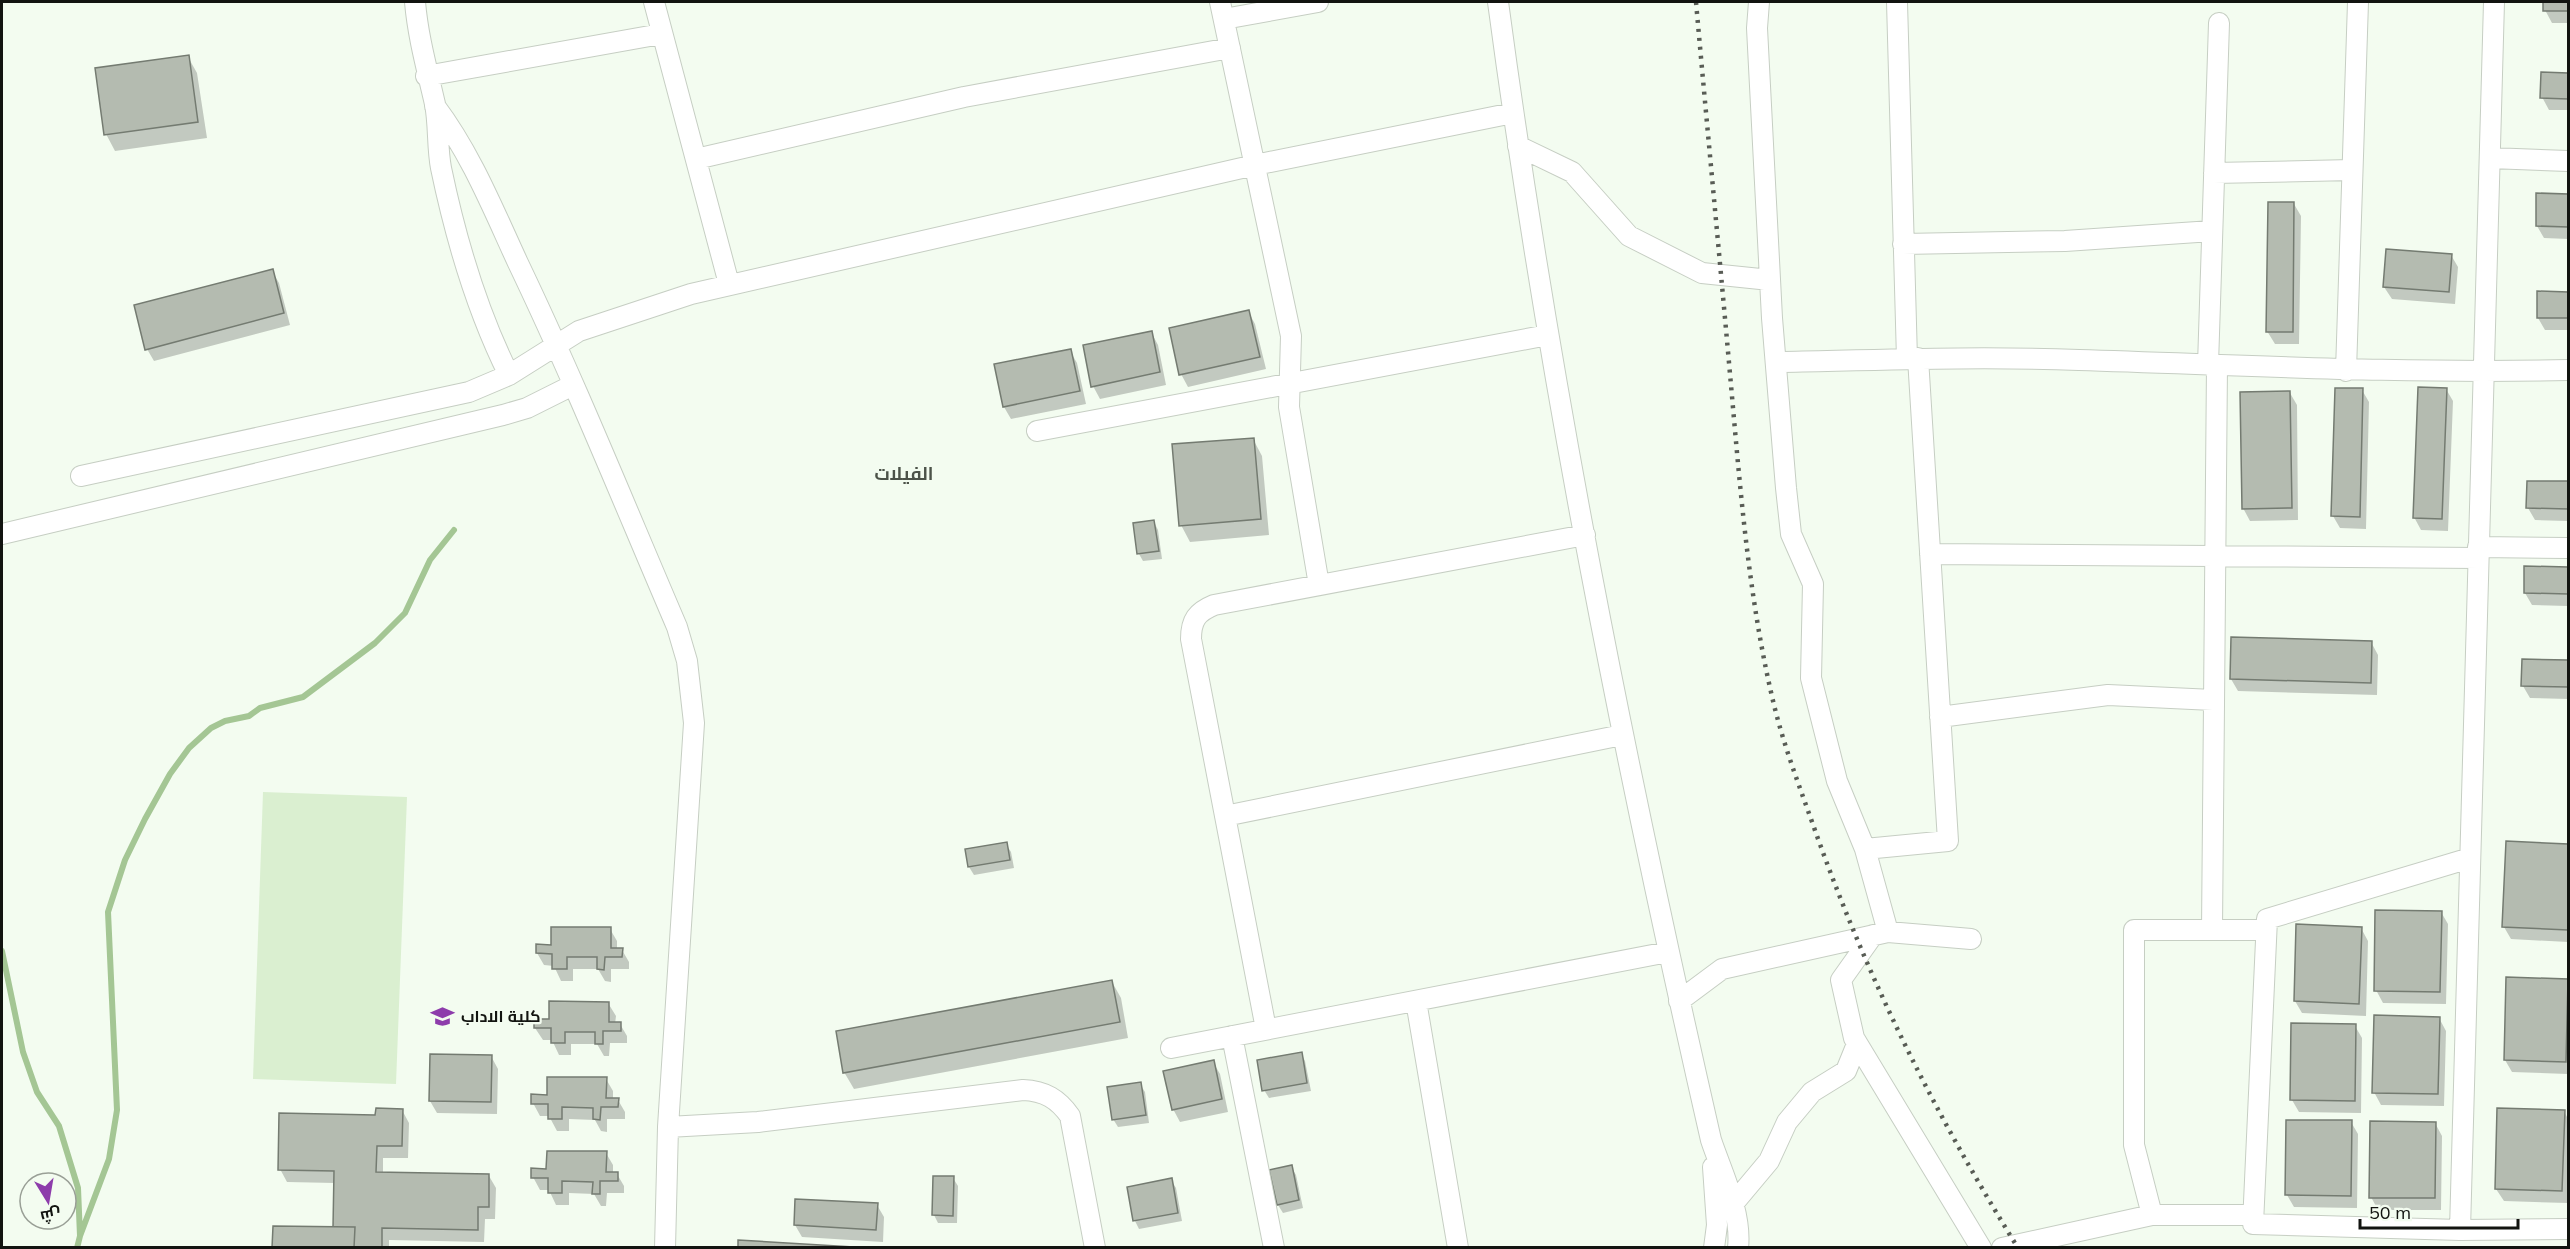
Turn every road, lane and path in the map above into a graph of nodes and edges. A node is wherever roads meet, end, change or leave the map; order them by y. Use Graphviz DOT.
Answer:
graph roads {
  1 [pos="415,2"];
  2 [pos="654,2"];
  3 [pos="1317,2"];
  4 [pos="1498,2"];
  5 [pos="1759,2"];
  6 [pos="1897,2"];
  7 [pos="2358,2"];
  8 [pos="2494,2"];
  9 [pos="1222,10"];
  10 [pos="2219,23"];
  11 [pos="661,34"];
  12 [pos="1230,48"];
  13 [pos="426,76"];
  14 [pos="435,106"];
  15 [pos="1513,113"];
  16 [pos="1518,146"];
  17 [pos="2490,158"];
  18 [pos="696,159"];
  19 [pos="2568,161"];
  20 [pos="1255,165"];
  21 [pos="2352,170"];
  22 [pos="2214,173"];
  23 [pos="2212,231"];
  24 [pos="1903,244"];
  25 [pos="1770,280"];
  26 [pos="729,284"];
  27 [pos="1548,335"];
  28 [pos="556,343"];
  29 [pos="1912,358"];
  30 [pos="1776,362"];
  31 [pos="2212,365"];
  32 [pos="2568,370"];
  33 [pos="2346,371"];
  34 [pos="2483,372"];
  35 [pos="509,375"];
  36 [pos="1290,383"];
  37 [pos="573,385"];
  38 [pos="1037,432"];
  39 [pos="81,476"];
  40 [pos="2,534"];
  41 [pos="1585,535"];
  42 [pos="2568,548"];
  43 [pos="2478,553"];
  44 [pos="1930,554"];
  45 [pos="2214,556"];
  46 [pos="1319,585"];
  47 [pos="2213,700"];
  48 [pos="1940,717"];
  49 [pos="1622,735"];
  50 [pos="1225,816"];
  51 [pos="1865,849"];
  52 [pos="2470,858"];
  53 [pos="2212,930"];
  54 [pos="2266,930"];
  55 [pos="1881,934"];
  56 [pos="1971,939"];
  57 [pos="1668,952"];
  58 [pos="1416,1001"];
  59 [pos="1679,1001"];
  60 [pos="1266,1029"];
  61 [pos="1232,1036"];
  62 [pos="1857,1044"];
  63 [pos="1171,1048"];
  64 [pos="668,1127"];
  65 [pos="1711,1140"];
  66 [pos="1733,1204"];
  67 [pos="2152,1215"];
  68 [pos="2253,1215"];
  69 [pos="2568,1229"];
  70 [pos="2460,1230"];
  71 [pos="665,1248"];
  72 [pos="1095,1248"];
  73 [pos="1274,1248"];
  74 [pos="1458,1248"];
  75 [pos="1714,1248"];
  76 [pos="1738,1248"];
  77 [pos="1981,1248"];
  78 [pos="2002,1248"];
  1 -- 13 [label="street"];
  2 -- 11 [label="street"];
  3 -- 9 [label="street"];
  4 -- 15 [label="street"];
  5 -- 25 [label="street"];
  6 -- 24 [label="street"];
  7 -- 21 [label="street"];
  8 -- 17 [label="street"];
  9 -- 12 [label="street"];
  10 -- 22 [label="street"];
  11 -- 13 [label="street"];
  11 -- 18 [label="street"];
  12 -- 18 [label="street"];
  12 -- 20 [label="street"];
  13 -- 14 [label="street"];
  14 -- 28 [label="street"];
  14 -- 35 [label="street"];
  15 -- 16 [label="street"];
  15 -- 20 [label="street"];
  16 -- 25 [label="street"];
  16 -- 27 [label="street"];
  17 -- 19 [label="street"];
  17 -- 34 [label="street"];
  18 -- 26 [label="street"];
  20 -- 26 [label="street"];
  20 -- 36 [label="street"];
  21 -- 22 [label="street"];
  21 -- 33 [label="street"];
  22 -- 23 [label="street"];
  23 -- 24 [label="street"];
  23 -- 31 [label="street"];
  24 -- 29 [label="street"];
  25 -- 30 [label="street"];
  26 -- 28 [label="street"];
  27 -- 36 [label="street"];
  27 -- 41 [label="street"];
  28 -- 35 [label="street"];
  28 -- 37 [label="street"];
  29 -- 30 [label="street"];
  29 -- 31 [label="street"];
  29 -- 44 [label="street"];
  30 -- 51 [label="street"];
  31 -- 33 [label="street"];
  31 -- 45 [label="street"];
  32 -- 34 [label="street"];
  33 -- 34 [label="street"];
  34 -- 43 [label="street"];
  35 -- 39 [label="street"];
  36 -- 38 [label="street"];
  36 -- 46 [label="street"];
  37 -- 40 [label="street"];
  37 -- 64 [label="street"];
  41 -- 46 [label="street"];
  41 -- 49 [label="street"];
  42 -- 43 [label="street"];
  43 -- 45 [label="street"];
  43 -- 52 [label="street"];
  44 -- 45 [label="street"];
  44 -- 48 [label="street"];
  45 -- 47 [label="street"];
  46 -- 50 [label="street"];
  47 -- 48 [label="street"];
  47 -- 53 [label="street"];
  48 -- 51 [label="street"];
  49 -- 50 [label="street"];
  49 -- 57 [label="street"];
  50 -- 60 [label="street"];
  51 -- 55 [label="street"];
  52 -- 54 [label="street"];
  52 -- 70 [label="street"];
  53 -- 54 [label="street"];
  53 -- 67 [label="street"];
  54 -- 68 [label="street"];
  55 -- 56 [label="street"];
  55 -- 59 [label="street"];
  55 -- 62 [label="street"];
  57 -- 58 [label="street"];
  57 -- 59 [label="street"];
  58 -- 60 [label="street"];
  58 -- 74 [label="street"];
  59 -- 65 [label="street"];
  60 -- 61 [label="street"];
  61 -- 63 [label="street"];
  61 -- 73 [label="street"];
  62 -- 66 [label="street"];
  62 -- 77 [label="street"];
  64 -- 71 [label="street"];
  64 -- 72 [label="street"];
  65 -- 66 [label="street"];
  65 -- 75 [label="street"];
  66 -- 76 [label="street"];
  67 -- 68 [label="street"];
  67 -- 78 [label="street"];
  68 -- 70 [label="street"];
  69 -- 70 [label="street"];
}
